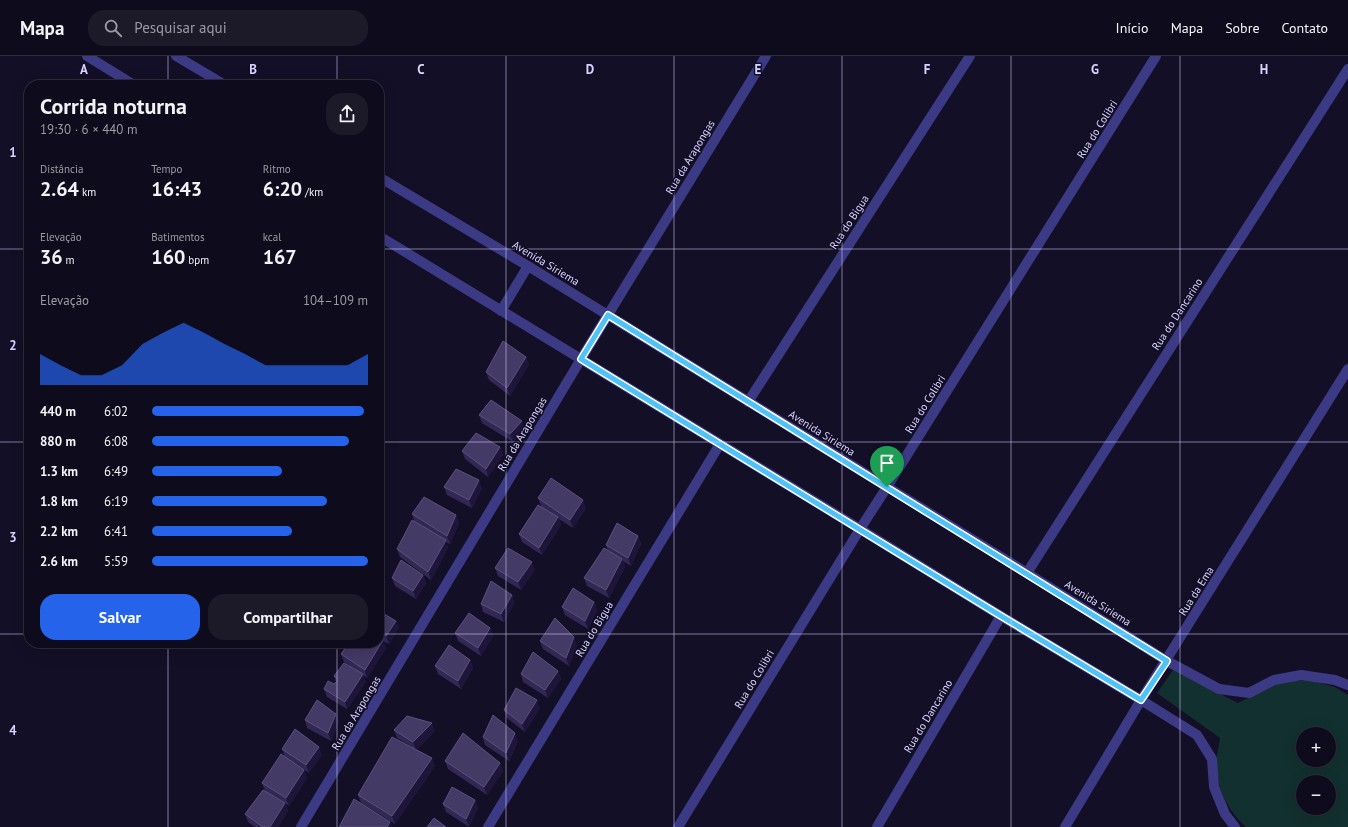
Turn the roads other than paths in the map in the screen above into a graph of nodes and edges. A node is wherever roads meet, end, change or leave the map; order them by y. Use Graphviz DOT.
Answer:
graph roads {
  1 [pos="87,56"];
  2 [pos="176,56"];
  3 [pos="766,56"];
  4 [pos="970,56"];
  5 [pos="1156,56"];
  6 [pos="1348,69"];
  7 [pos="126,80"];
  8 [pos="217,80"];
  9 [pos="384,180"];
  10 [pos="384,239"];
  11 [pos="528,266"];
  12 [pos="501,311"];
  13 [pos="608,315"];
  14 [pos="581,359"];
  15 [pos="1348,369"];
  16 [pos="748,402"];
  17 [pos="720,444"];
  18 [pos="887,487"];
  19 [pos="860,529"];
  20 [pos="1027,573"];
  21 [pos="1001,616"];
  22 [pos="1167,661"];
  23 [pos="1347,682"];
  24 [pos="1141,700"];
  25 [pos="301,827"];
  26 [pos="488,827"];
  27 [pos="678,827"];
  28 [pos="877,827"];
  29 [pos="1065,827"];
  30 [pos="1235,827"];
  1 -- 7 [label="street"];
  2 -- 8 [label="street"];
  3 -- 13 [label="street, Rua da Arapongas"];
  4 -- 16 [label="street, Rua do Bigua"];
  5 -- 18 [label="street, Rua do Colibri"];
  6 -- 20 [label="street, Rua do Dancarino"];
  9 -- 11 [label="street, Avenida Siriema"];
  10 -- 12 [label="street"];
  11 -- 12 [label="street"];
  11 -- 13 [label="street, Avenida Siriema"];
  12 -- 14 [label="street"];
  13 -- 14 [label="street, Rua da Arapongas"];
  13 -- 16 [label="street, Avenida Siriema"];
  14 -- 17 [label="street"];
  14 -- 25 [label="street, Rua da Arapongas"];
  15 -- 22 [label="street, Rua da Ema"];
  16 -- 18 [label="street, Avenida Siriema"];
  17 -- 19 [label="street"];
  17 -- 26 [label="street, Rua do Bigua"];
  18 -- 19 [label="street, Rua do Colibri"];
  18 -- 20 [label="street, Avenida Siriema"];
  19 -- 21 [label="street"];
  19 -- 27 [label="street, Rua do Colibri"];
  20 -- 22 [label="street, Avenida Siriema"];
  21 -- 24 [label="street"];
  21 -- 28 [label="street, Rua do Dancarino"];
  22 -- 23 [label="street, Avenida Siriema"];
  22 -- 24 [label="street, Rua da Ema"];
  24 -- 29 [label="street, Rua da Ema"];
  24 -- 30 [label="street"];
}
